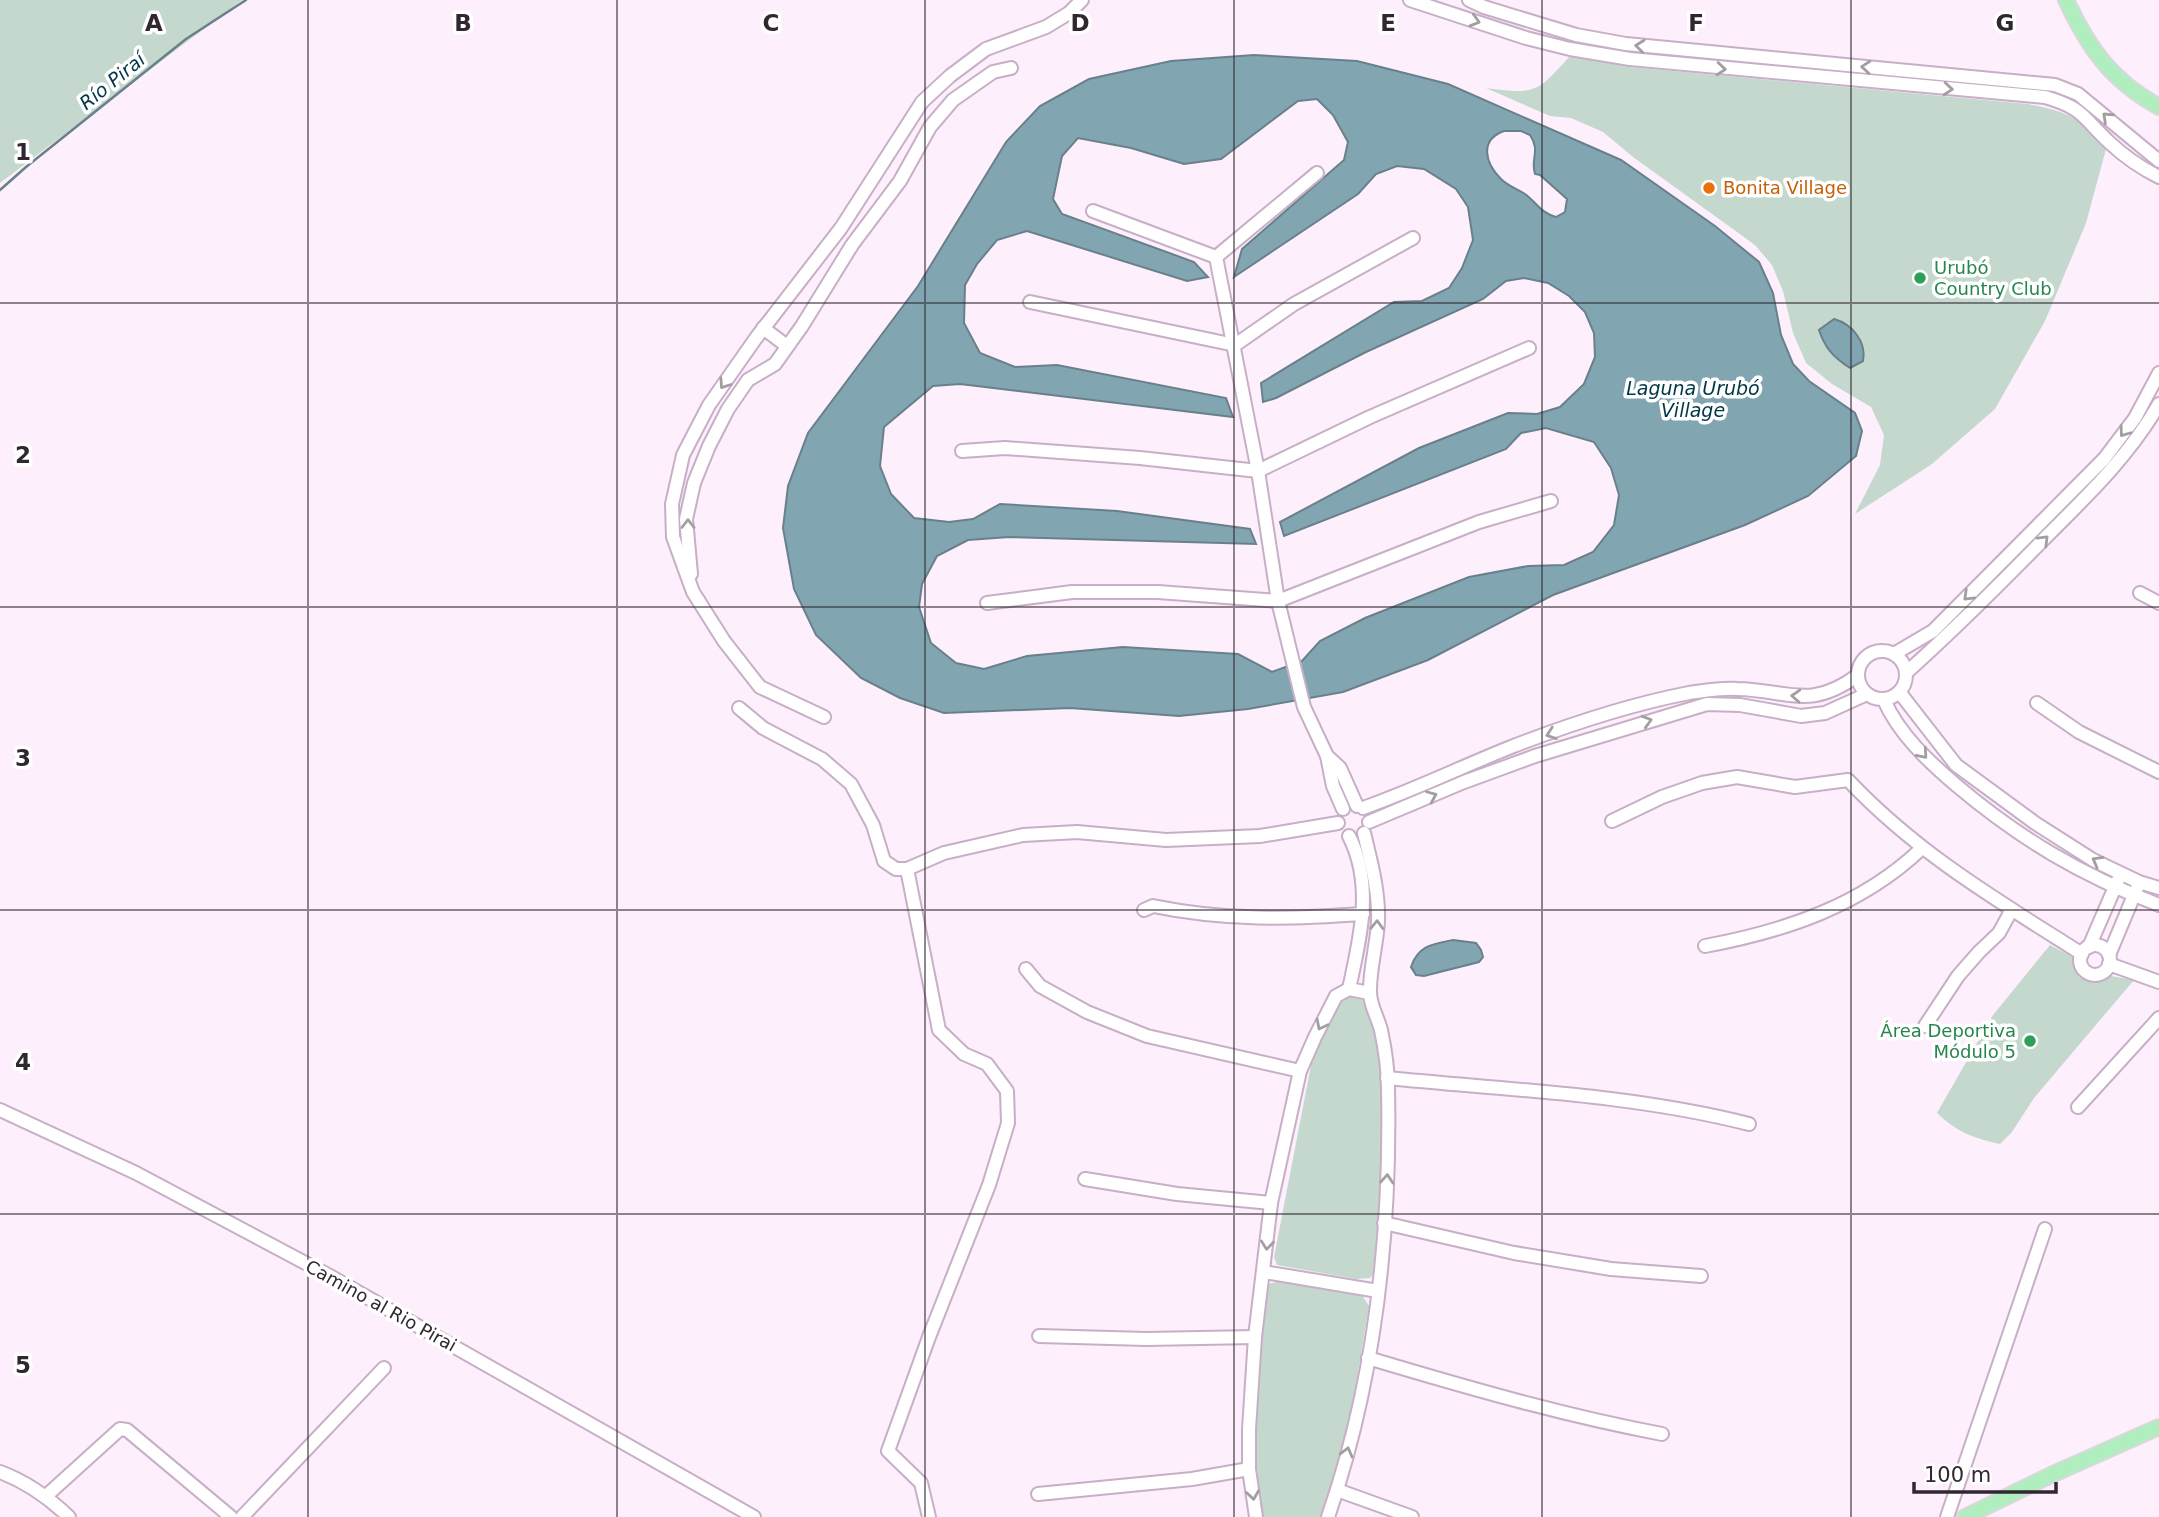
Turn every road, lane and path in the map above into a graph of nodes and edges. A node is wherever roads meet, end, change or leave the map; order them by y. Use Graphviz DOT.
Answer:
graph roads {
  1 [pos="1082,0"];
  2 [pos="1410,0"];
  3 [pos="1469,0"];
  4 [pos="2066,0"];
  5 [pos="1697,52"];
  6 [pos="1696,66"];
  7 [pos="1011,68"];
  8 [pos="2068,97"];
  9 [pos="2159,107"];
  10 [pos="2159,161"];
  11 [pos="1317,173"];
  12 [pos="2159,177"];
  13 [pos="1093,211"];
  14 [pos="1413,238"];
  15 [pos="1216,257"];
  16 [pos="1030,302"];
  17 [pos="763,328"];
  18 [pos="1235,345"];
  19 [pos="787,346"];
  20 [pos="1529,348"];
  21 [pos="2159,373"];
  22 [pos="2159,404"];
  23 [pos="962,451"];
  24 [pos="1258,471"];
  25 [pos="1551,501"];
  26 [pos="693,592"];
  27 [pos="2140,593"];
  28 [pos="1278,601"];
  29 [pos="987,603"];
  30 [pos="2159,603"];
  31 [pos="1895,654"];
  32 [pos="1906,672"];
  33 [pos="1858,675"];
  34 [pos="1768,693"];
  35 [pos="1900,693"];
  36 [pos="1867,694"];
  37 [pos="1884,700"];
  38 [pos="2037,703"];
  39 [pos="739,708"];
  40 [pos="1765,708"];
  41 [pos="824,717"];
  42 [pos="1600,717"];
  43 [pos="1606,733"];
  44 [pos="1327,756"];
  45 [pos="2159,772"];
  46 [pos="2008,803"];
  47 [pos="1360,807"];
  48 [pos="1343,809"];
  49 [pos="1995,817"];
  50 [pos="1612,821"];
  51 [pos="1338,823"];
  52 [pos="1367,827"];
  53 [pos="1349,836"];
  54 [pos="1921,849"];
  55 [pos="907,869"];
  56 [pos="2120,873"];
  57 [pos="2139,882"];
  58 [pos="2116,887"];
  59 [pos="2159,888"];
  60 [pos="2135,895"];
  61 [pos="2159,905"];
  62 [pos="1144,910"];
  63 [pos="2011,911"];
  64 [pos="1363,914"];
  65 [pos="1705,946"];
  66 [pos="2085,950"];
  67 [pos="2109,960"];
  68 [pos="1026,969"];
  69 [pos="2159,982"];
  70 [pos="1349,989"];
  71 [pos="1369,993"];
  72 [pos="2159,1018"];
  73 [pos="1926,1026"];
  74 [pos="1300,1071"];
  75 [pos="1387,1078"];
  76 [pos="2078,1107"];
  77 [pos="0,1110"];
  78 [pos="1749,1124"];
  79 [pos="1085,1179"];
  80 [pos="1271,1202"];
  81 [pos="1384,1223"];
  82 [pos="2045,1228"];
  83 [pos="1264,1272"];
  84 [pos="1701,1276"];
  85 [pos="1378,1291"];
  86 [pos="1039,1336"];
  87 [pos="1255,1337"];
  88 [pos="1368,1357"];
  89 [pos="384,1368"];
  90 [pos="2159,1427"];
  91 [pos="1662,1434"];
  92 [pos="1249,1469"];
  93 [pos="0,1472"];
  94 [pos="1337,1490"];
  95 [pos="1038,1494"];
  96 [pos="46,1496"];
  97 [pos="69,1517"];
  98 [pos="231,1517"];
  99 [pos="242,1517"];
  100 [pos="754,1517"];
  101 [pos="929,1517"];
  102 [pos="1256,1517"];
  103 [pos="1328,1517"];
  104 [pos="1412,1517"];
  105 [pos="1947,1517"];
  106 [pos="1965,1517"];
  1 -- 17 [label="street"];
  2 -- 6 [label="street, one-way"];
  5 -- 3 [label="street, one-way"];
  4 -- 9 [label="main road"];
  5 -- 6 [label="street"];
  8 -- 5 [label="street, one-way"];
  6 -- 8 [label="street, one-way"];
  7 -- 19 [label="street"];
  10 -- 8 [label="street, one-way"];
  8 -- 12 [label="street"];
  11 -- 15 [label="street"];
  13 -- 15 [label="street"];
  14 -- 18 [label="street"];
  15 -- 18 [label="street"];
  16 -- 18 [label="street"];
  17 -- 19 [label="street"];
  17 -- 26 [label="street, one-way"];
  18 -- 24 [label="street"];
  26 -- 19 [label="street, one-way"];
  20 -- 24 [label="street"];
  21 -- 31 [label="street, one-way"];
  32 -- 22 [label="street, one-way"];
  23 -- 24 [label="street"];
  24 -- 28 [label="street"];
  25 -- 28 [label="street"];
  26 -- 41 [label="street"];
  27 -- 30 [label="street"];
  28 -- 29 [label="street"];
  28 -- 44 [label="street"];
  31 -- 32 [label="street"];
  31 -- 33 [label="street"];
  32 -- 35 [label="street"];
  33 -- 34 [label="street, one-way"];
  33 -- 36 [label="street"];
  34 -- 40 [label="street"];
  34 -- 42 [label="street"];
  35 -- 37 [label="street"];
  35 -- 46 [label="street"];
  36 -- 37 [label="street"];
  36 -- 40 [label="street"];
  37 -- 49 [label="street, one-way"];
  38 -- 45 [label="street"];
  39 -- 55 [label="street"];
  43 -- 40 [label="street, one-way"];
  42 -- 43 [label="street"];
  42 -- 47 [label="street, one-way"];
  52 -- 43 [label="street, one-way"];
  44 -- 47 [label="street"];
  44 -- 48 [label="street"];
  46 -- 49 [label="street"];
  56 -- 46 [label="street, one-way"];
  47 -- 48 [label="street"];
  47 -- 52 [label="street"];
  48 -- 51 [label="street"];
  49 -- 58 [label="street"];
  50 -- 54 [label="street"];
  51 -- 53 [label="street"];
  51 -- 55 [label="street"];
  52 -- 53 [label="street"];
  71 -- 52 [label="street, one-way"];
  53 -- 64 [label="street"];
  54 -- 63 [label="street"];
  54 -- 65 [label="street"];
  55 -- 101 [label="street"];
  56 -- 57 [label="street"];
  56 -- 58 [label="street"];
  57 -- 59 [label="street"];
  57 -- 60 [label="street"];
  58 -- 60 [label="street"];
  58 -- 66 [label="street"];
  60 -- 61 [label="street"];
  60 -- 67 [label="street"];
  62 -- 64 [label="street"];
  63 -- 66 [label="street"];
  63 -- 73 [label="street"];
  64 -- 70 [label="street"];
  66 -- 67 [label="street"];
  66 -- 67 [label="street"];
  67 -- 69 [label="street"];
  68 -- 74 [label="street"];
  70 -- 71 [label="street"];
  70 -- 74 [label="street, one-way"];
  71 -- 75 [label="street"];
  72 -- 76 [label="street"];
  74 -- 80 [label="street"];
  75 -- 78 [label="street"];
  81 -- 75 [label="street, one-way"];
  77 -- 100 [label="street, Camino al Rio Pirai"];
  79 -- 80 [label="street"];
  80 -- 83 [label="street, one-way"];
  81 -- 84 [label="street"];
  81 -- 85 [label="street"];
  82 -- 105 [label="street"];
  83 -- 85 [label="street"];
  83 -- 87 [label="street"];
  85 -- 88 [label="street"];
  86 -- 87 [label="street"];
  87 -- 92 [label="street"];
  88 -- 91 [label="street"];
  94 -- 88 [label="street, one-way"];
  89 -- 99 [label="street"];
  90 -- 106 [label="main road"];
  92 -- 95 [label="street"];
  92 -- 102 [label="street, one-way"];
  93 -- 96 [label="street"];
  94 -- 103 [label="street"];
  94 -- 104 [label="street"];
  96 -- 97 [label="street"];
  96 -- 98 [label="street"];
}
